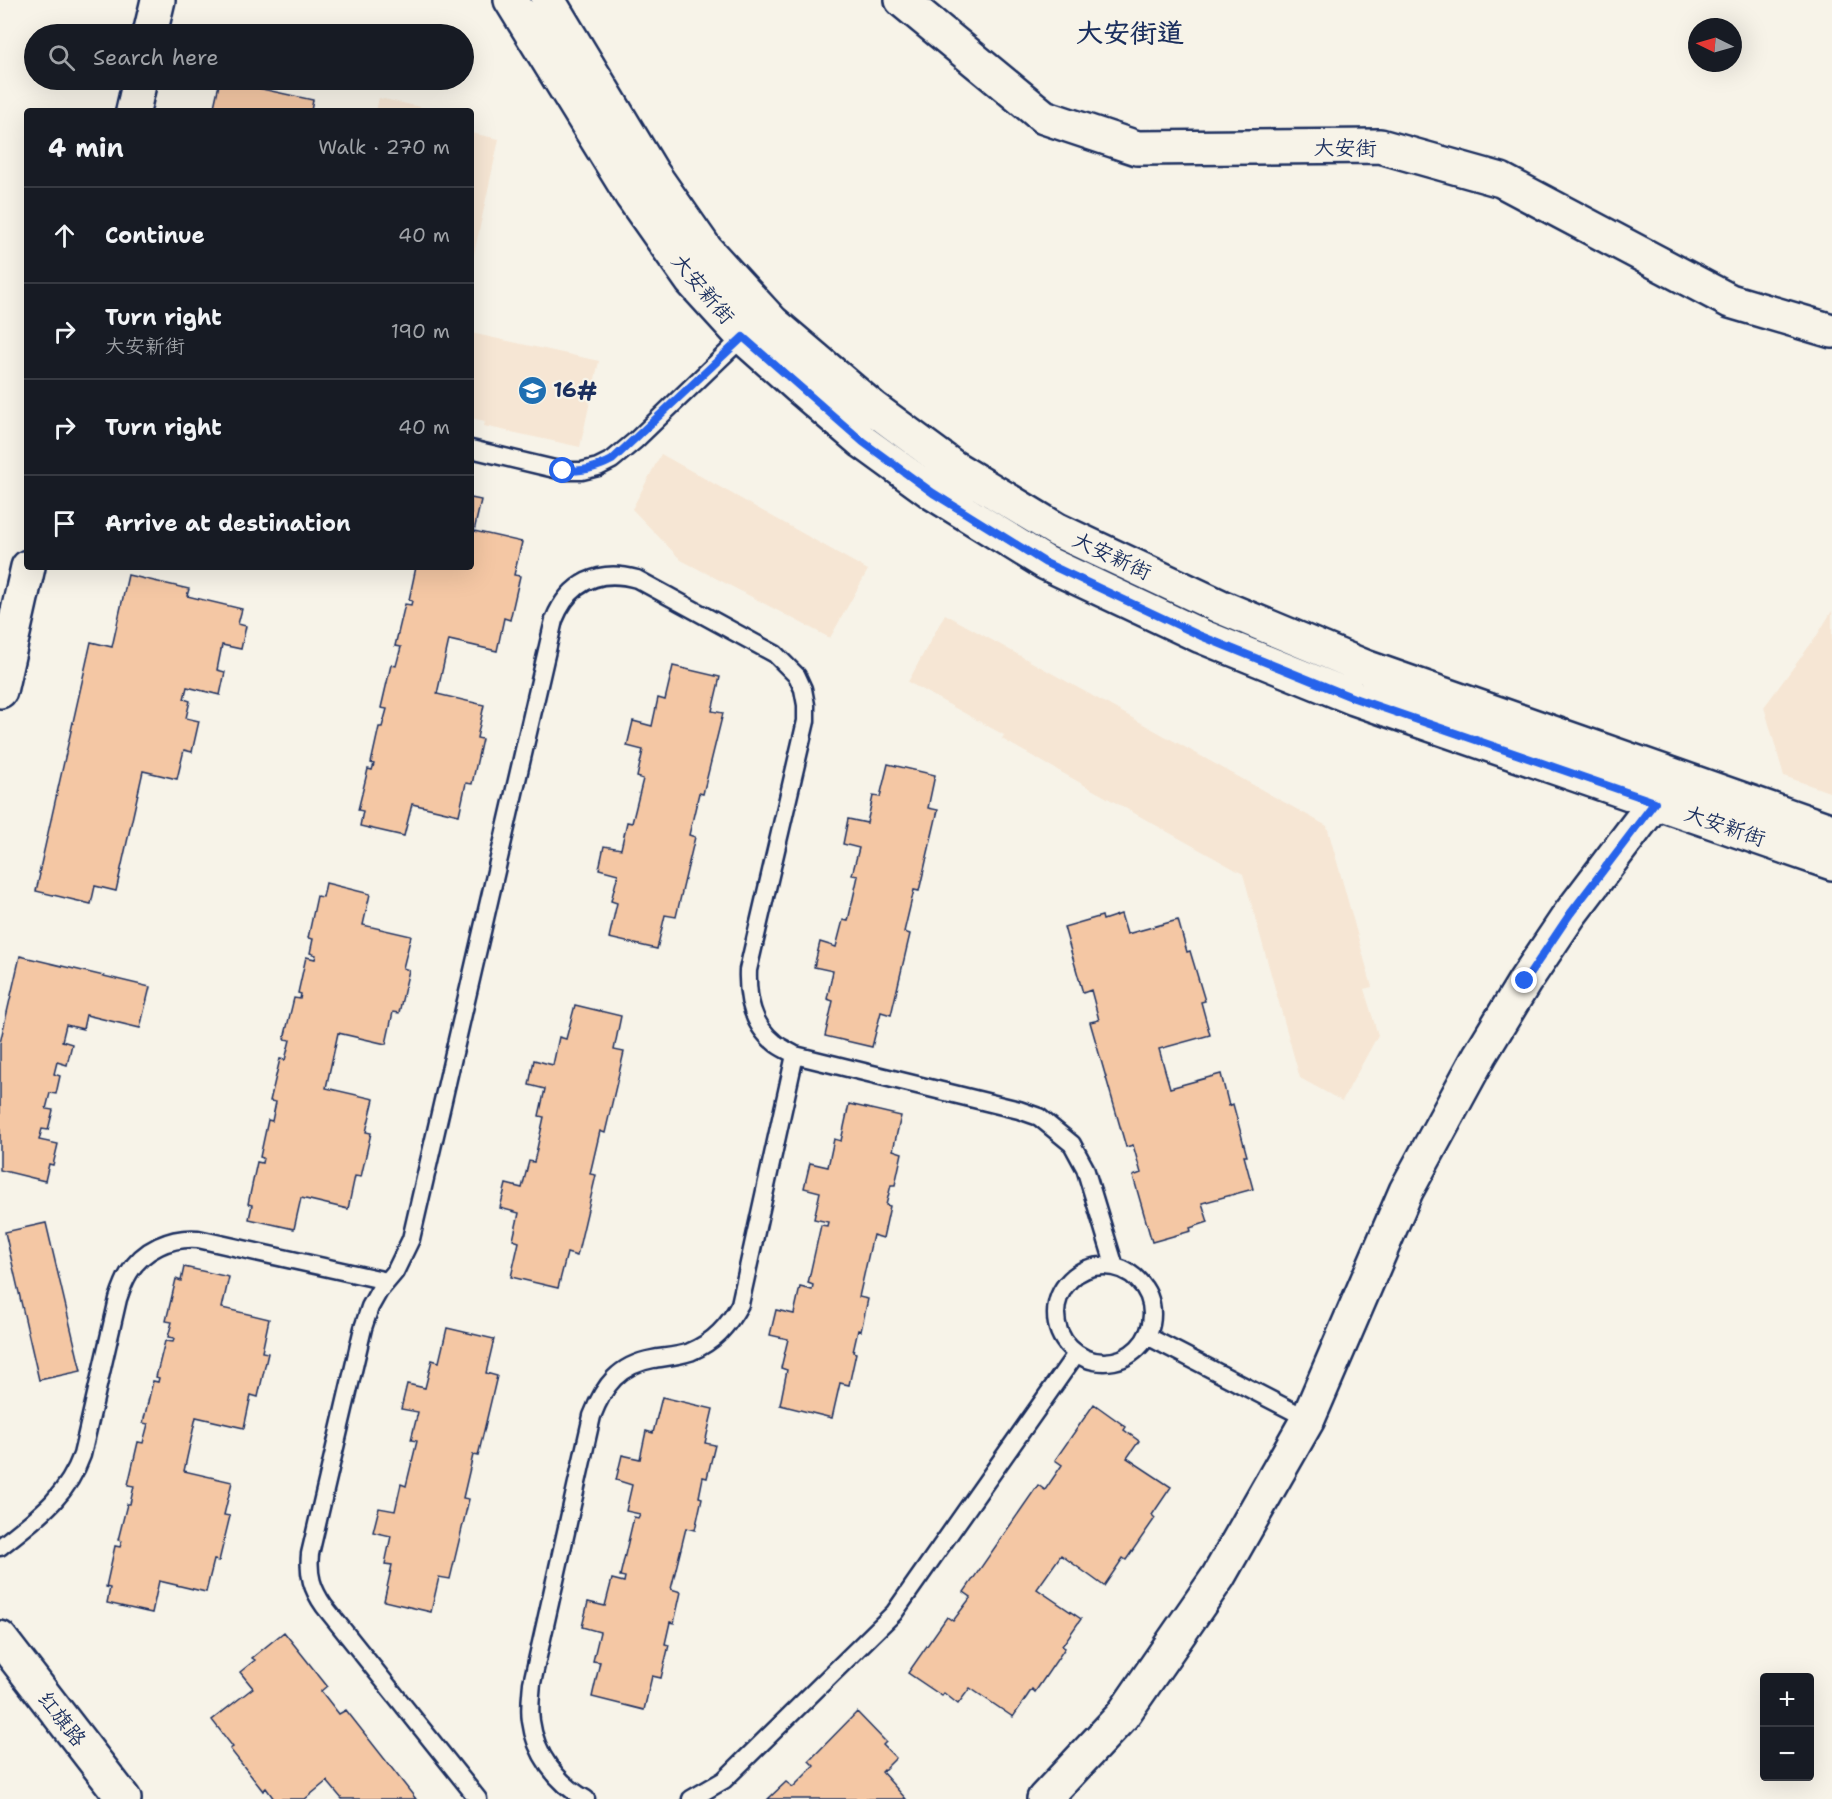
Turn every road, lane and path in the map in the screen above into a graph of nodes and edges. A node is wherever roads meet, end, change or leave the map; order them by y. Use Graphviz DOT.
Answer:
graph roads {
  1 [pos="158,0"];
  2 [pos="512,0"];
  3 [pos="548,0"];
  4 [pos="902,0"];
  5 [pos="152,24"];
  6 [pos="138,90"];
  7 [pos="134,108"];
  8 [pos="1832,332"];
  9 [pos="743,337"];
  10 [pos="474,450"];
  11 [pos="27,570"];
  12 [pos="0,691"];
  13 [pos="1655,802"];
  14 [pos="1832,831"];
  15 [pos="1832,863"];
  16 [pos="795,1055"];
  17 [pos="1115,1267"];
  18 [pos="387,1281"];
  19 [pos="1147,1336"];
  20 [pos="1076,1354"];
  21 [pos="1308,1419"];
  22 [pos="0,1547"];
  23 [pos="0,1638"];
  24 [pos="124,1799"];
  25 [pos="478,1799"];
  26 [pos="586,1799"];
  27 [pos="691,1799"];
  28 [pos="1044,1799"];
  1 -- 5 [label="main road"];
  2 -- 9 [label="main road, 大安新街"];
  3 -- 14 [label="main road, 大安新街"];
  4 -- 8 [label="main road, 大安街"];
  6 -- 7 [label="main road"];
  9 -- 10 [label="lane"];
  9 -- 13 [label="main road, 大安新街"];
  11 -- 12 [label="main road"];
  13 -- 15 [label="main road, 大安新街"];
  13 -- 21 [label="main road"];
  16 -- 17 [label="lane"];
  16 -- 18 [label="lane"];
  16 -- 26 [label="lane"];
  17 -- 19 [label="lane"];
  17 -- 20 [label="lane"];
  18 -- 22 [label="lane"];
  18 -- 25 [label="lane"];
  19 -- 20 [label="lane"];
  19 -- 21 [label="lane"];
  20 -- 27 [label="lane"];
  21 -- 28 [label="main road"];
  23 -- 24 [label="main road, 红旗路"];
}
